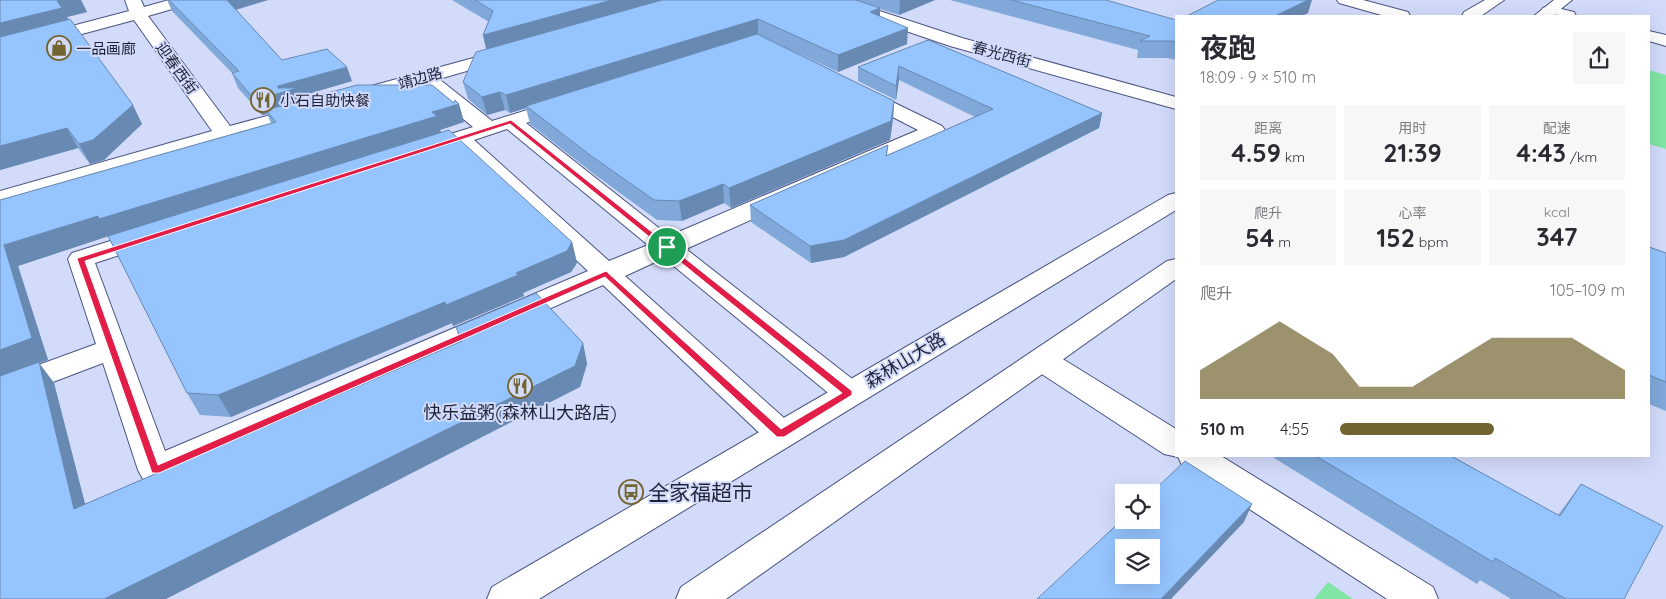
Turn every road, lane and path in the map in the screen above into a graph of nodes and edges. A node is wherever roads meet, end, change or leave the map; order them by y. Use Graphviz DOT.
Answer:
graph roads {
  1 [pos="187,0"];
  2 [pos="830,0"];
  3 [pos="1345,0"];
  4 [pos="1496,0"];
  5 [pos="1564,0"];
  6 [pos="136,7"];
  7 [pos="1545,14"];
  8 [pos="1398,15"];
  9 [pos="1472,15"];
  10 [pos="1650,36"];
  11 [pos="945,38"];
  12 [pos="1666,40"];
  13 [pos="528,48"];
  14 [pos="918,49"];
  15 [pos="0,52"];
  16 [pos="426,77"];
  17 [pos="339,101"];
  18 [pos="1175,102"];
  19 [pos="320,107"];
  20 [pos="500,125"];
  21 [pos="225,134"];
  22 [pos="459,138"];
  23 [pos="0,198"];
  24 [pos="1175,201"];
  25 [pos="667,247"];
  26 [pos="1175,268"];
  27 [pos="606,274"];
  28 [pos="112,349"];
  29 [pos="1042,360"];
  30 [pos="0,391"];
  31 [pos="849,393"];
  32 [pos="781,434"];
  33 [pos="1175,444"];
  34 [pos="1196,457"];
  35 [pos="506,599"];
  36 [pos="695,599"];
  37 [pos="1419,599"];
  1 -- 6 [label="street"];
  2 -- 11 [label="street, 春光西街"];
  3 -- 8 [label="street"];
  4 -- 9 [label="street"];
  5 -- 7 [label="street"];
  6 -- 15 [label="street"];
  6 -- 21 [label="street, 迎春西街"];
  10 -- 12 [label="street"];
  11 -- 14 [label="street"];
  11 -- 18 [label="street, 春光西街"];
  13 -- 16 [label="street, 靖边路"];
  16 -- 17 [label="street, 靖边路"];
  16 -- 20 [label="street"];
  19 -- 21 [label="street"];
  20 -- 22 [label="street"];
  20 -- 25 [label="street"];
  20 -- 25 [label="street"];
  21 -- 23 [label="street"];
  22 -- 27 [label="street"];
  22 -- 28 [label="street"];
  24 -- 31 [label="street, 森林山大路"];
  25 -- 27 [label="street"];
  25 -- 31 [label="street"];
  26 -- 29 [label="street"];
  27 -- 28 [label="street"];
  27 -- 32 [label="street"];
  28 -- 30 [label="street"];
  29 -- 33 [label="street"];
  29 -- 36 [label="street"];
  31 -- 32 [label="street, 森林山大路"];
  32 -- 35 [label="street, 森林山大路"];
  34 -- 37 [label="street"];
}
